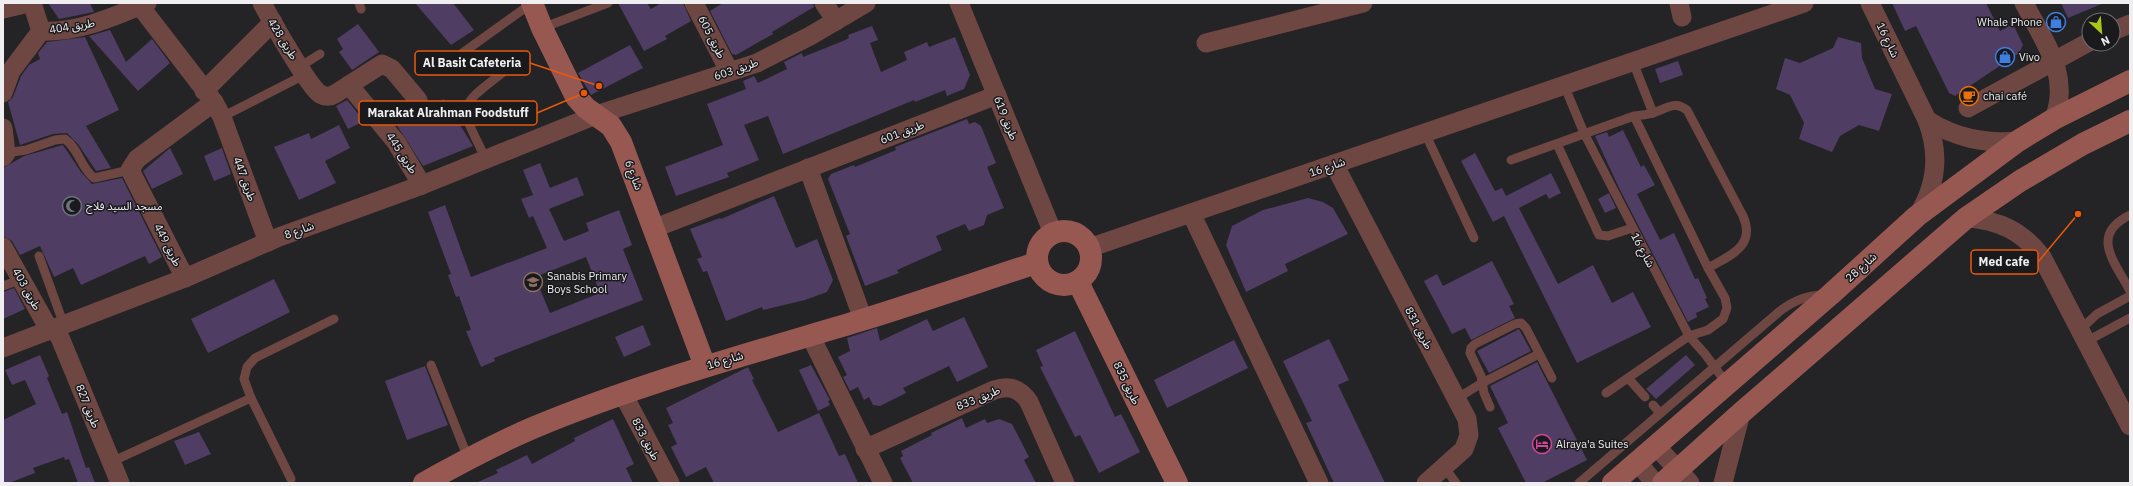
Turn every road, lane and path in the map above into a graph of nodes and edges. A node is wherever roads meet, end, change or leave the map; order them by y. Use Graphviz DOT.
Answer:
graph roads {
  1 [pos="31,3"];
  2 [pos="262,3"];
  3 [pos="532,3"];
  4 [pos="608,3"];
  5 [pos="694,3"];
  6 [pos="824,3"];
  7 [pos="866,3"];
  8 [pos="959,3"];
  9 [pos="1804,3"];
  10 [pos="1870,3"];
  11 [pos="2024,3"];
  12 [pos="144,4"];
  13 [pos="1354,4"];
  14 [pos="3,9"];
  15 [pos="836,21"];
  16 [pos="273,22"];
  17 [pos="542,28"];
  18 [pos="41,31"];
  19 [pos="1206,43"];
  20 [pos="2081,46"];
  21 [pos="320,54"];
  22 [pos="2054,61"];
  23 [pos="1633,62"];
  24 [pos="443,67"];
  25 [pos="303,70"];
  26 [pos="506,70"];
  27 [pos="729,72"];
  28 [pos="2130,81"];
  29 [pos="349,85"];
  30 [pos="1564,85"];
  31 [pos="3,93"];
  32 [pos="997,95"];
  33 [pos="418,100"];
  34 [pos="214,103"];
  35 [pos="1968,108"];
  36 [pos="1653,113"];
  37 [pos="596,115"];
  38 [pos="1634,116"];
  39 [pos="2054,119"];
  40 [pos="1928,120"];
  41 [pos="2130,122"];
  42 [pos="3,128"];
  43 [pos="1425,133"];
  44 [pos="1584,133"];
  45 [pos="2018,141"];
  46 [pos="1557,144"];
  47 [pos="4,155"];
  48 [pos="486,159"];
  49 [pos="1511,160"];
  50 [pos="1334,164"];
  51 [pos="808,168"];
  52 [pos="130,170"];
  53 [pos="422,185"];
  54 [pos="1191,213"];
  55 [pos="2130,215"];
  56 [pos="1917,216"];
  57 [pos="1966,218"];
  58 [pos="654,228"];
  59 [pos="1632,228"];
  60 [pos="1053,233"];
  61 [pos="1474,238"];
  62 [pos="268,242"];
  63 [pos="3,247"];
  64 [pos="1089,248"];
  65 [pos="39,256"];
  66 [pos="1036,263"];
  67 [pos="1708,268"];
  68 [pos="185,278"];
  69 [pos="22,279"];
  70 [pos="1078,282"];
  71 [pos="3,286"];
  72 [pos="2130,291"];
  73 [pos="1830,296"];
  74 [pos="2130,296"];
  75 [pos="2130,318"];
  76 [pos="334,319"];
  77 [pos="863,319"];
  78 [pos="57,328"];
  79 [pos="810,335"];
  80 [pos="2084,335"];
  81 [pos="1688,336"];
  82 [pos="3,348"];
  83 [pos="1539,354"];
  84 [pos="430,365"];
  85 [pos="705,366"];
  86 [pos="1714,366"];
  87 [pos="1552,378"];
  88 [pos="1628,378"];
  89 [pos="1482,383"];
  90 [pos="1727,384"];
  91 [pos="1606,393"];
  92 [pos="623,394"];
  93 [pos="1646,397"];
  94 [pos="251,398"];
  95 [pos="1456,399"];
  96 [pos="1653,405"];
  97 [pos="1490,407"];
  98 [pos="1741,413"];
  99 [pos="1660,414"];
  100 [pos="2130,426"];
  101 [pos="1655,445"];
  102 [pos="865,449"];
  103 [pos="468,458"];
  104 [pos="111,462"];
  105 [pos="1637,462"];
  106 [pos="1444,467"];
  107 [pos="1677,478"];
  108 [pos="291,479"];
  109 [pos="120,483"];
  110 [pos="424,483"];
  111 [pos="670,483"];
  112 [pos="883,483"];
  113 [pos="1065,483"];
  114 [pos="1177,483"];
  115 [pos="1319,483"];
  116 [pos="1426,483"];
  117 [pos="1456,483"];
  118 [pos="1579,483"];
  119 [pos="1613,483"];
  120 [pos="1655,483"];
  121 [pos="1724,483"];
  1 -- 14 [label="street"];
  1 -- 18 [label="street, طريق 404"];
  2 -- 16 [label="street, طريق 428"];
  3 -- 17 [label="street, شارع 6"];
  3 -- 24 [label="lane"];
  4 -- 17 [label="lane"];
  5 -- 27 [label="street, طريق 605"];
  6 -- 15 [label="street"];
  7 -- 15 [label="street, طريق 603"];
  8 -- 32 [label="street, طريق 619"];
  9 -- 23 [label="street, شارع 16"];
  10 -- 40 [label="street, شارع 16"];
  11 -- 22 [label="street"];
  12 -- 18 [label="street, طريق 404"];
  12 -- 34 [label="street, طريق 447"];
  13 -- 19 [label="street"];
  15 -- 27 [label="street, طريق 603"];
  16 -- 25 [label="street, طريق 428"];
  16 -- 34 [label="street"];
  17 -- 37 [label="street, شارع 6"];
  18 -- 31 [label="street, طريق 404"];
  20 -- 22 [label="street"];
  21 -- 25 [label="lane"];
  22 -- 35 [label="street"];
  22 -- 39 [label="street"];
  23 -- 30 [label="street, شارع 16"];
  23 -- 36 [label="lane"];
  25 -- 29 [label="street"];
  25 -- 34 [label="lane"];
  26 -- 48 [label="lane"];
  27 -- 37 [label="street, طريق 603"];
  28 -- 39 [label="street, شارع 28"];
  29 -- 33 [label="street"];
  29 -- 53 [label="street, طريق 445"];
  30 -- 43 [label="street, شارع 16"];
  30 -- 44 [label="lane, شارع 16"];
  32 -- 51 [label="street, طريق 601"];
  32 -- 60 [label="street, طريق 619"];
  34 -- 52 [label="street"];
  34 -- 62 [label="street, طريق 447"];
  36 -- 38 [label="lane"];
  36 -- 67 [label="lane"];
  37 -- 48 [label="street, شارع 8"];
  37 -- 58 [label="street, شارع 6"];
  38 -- 44 [label="lane"];
  38 -- 67 [label="lane"];
  39 -- 45 [label="street, شارع 28"];
  40 -- 45 [label="street"];
  40 -- 56 [label="street, شارع 16"];
  41 -- 57 [label="street"];
  42 -- 47 [label="street"];
  43 -- 50 [label="street, شارع 16"];
  43 -- 61 [label="lane"];
  44 -- 46 [label="lane"];
  44 -- 59 [label="lane, شارع 16"];
  45 -- 56 [label="street, شارع 28"];
  46 -- 49 [label="lane"];
  46 -- 59 [label="lane"];
  47 -- 52 [label="lane"];
  48 -- 53 [label="street, شارع 8"];
  50 -- 54 [label="street, شارع 16"];
  50 -- 95 [label="street, طريق 831"];
  51 -- 58 [label="street, طريق 601"];
  51 -- 77 [label="street"];
  52 -- 68 [label="street, طريق 449"];
  53 -- 62 [label="street, شارع 8"];
  54 -- 64 [label="street, شارع 16"];
  54 -- 115 [label="street"];
  55 -- 72 [label="lane"];
  56 -- 73 [label="street, شارع 28"];
  57 -- 80 [label="street"];
  57 -- 98 [label="street"];
  58 -- 85 [label="street, شارع 6"];
  59 -- 81 [label="lane, شارع 16"];
  60 -- 64 [label="street"];
  60 -- 66 [label="street"];
  62 -- 68 [label="street, شارع 8"];
  63 -- 69 [label="street, طريق 403"];
  64 -- 70 [label="street"];
  65 -- 78 [label="lane"];
  66 -- 70 [label="street"];
  66 -- 77 [label="street, شارع 16"];
  67 -- 81 [label="lane"];
  68 -- 78 [label="street, شارع 8"];
  69 -- 71 [label="lane"];
  69 -- 78 [label="street, طريق 403"];
  70 -- 114 [label="street, طريق 835"];
  73 -- 86 [label="lane"];
  73 -- 90 [label="street, شارع 28"];
  74 -- 80 [label="lane"];
  75 -- 80 [label="lane"];
  76 -- 94 [label="lane"];
  77 -- 79 [label="street, شارع 16"];
  78 -- 82 [label="street, شارع 8"];
  78 -- 104 [label="street, طريق 827"];
  79 -- 85 [label="street, شارع 16"];
  79 -- 102 [label="street"];
  80 -- 100 [label="street"];
  81 -- 86 [label="lane, شارع 16"];
  81 -- 88 [label="lane"];
  83 -- 87 [label="lane"];
  83 -- 89 [label="lane"];
  83 -- 89 [label="lane"];
  84 -- 103 [label="lane"];
  85 -- 92 [label="street, شارع 16"];
  86 -- 90 [label="lane, شارع 16"];
  86 -- 99 [label="lane"];
  88 -- 91 [label="lane"];
  88 -- 93 [label="lane"];
  89 -- 95 [label="lane"];
  89 -- 97 [label="lane"];
  90 -- 101 [label="street, شارع 28"];
  92 -- 103 [label="street, شارع 16"];
  92 -- 111 [label="street, طريق 833"];
  94 -- 104 [label="lane"];
  94 -- 108 [label="lane"];
  95 -- 106 [label="street, طريق 831"];
  96 -- 99 [label="lane"];
  98 -- 107 [label="street"];
  98 -- 121 [label="street"];
  99 -- 118 [label="lane"];
  101 -- 105 [label="street, شارع 28"];
  101 -- 107 [label="street"];
  102 -- 112 [label="street"];
  102 -- 113 [label="street, طريق 833"];
  103 -- 110 [label="street, شارع 16"];
  104 -- 109 [label="street, طريق 827"];
  105 -- 119 [label="street, شارع 28"];
  105 -- 120 [label="street"];
  106 -- 116 [label="street, طريق 831"];
  106 -- 117 [label="lane"];
}
